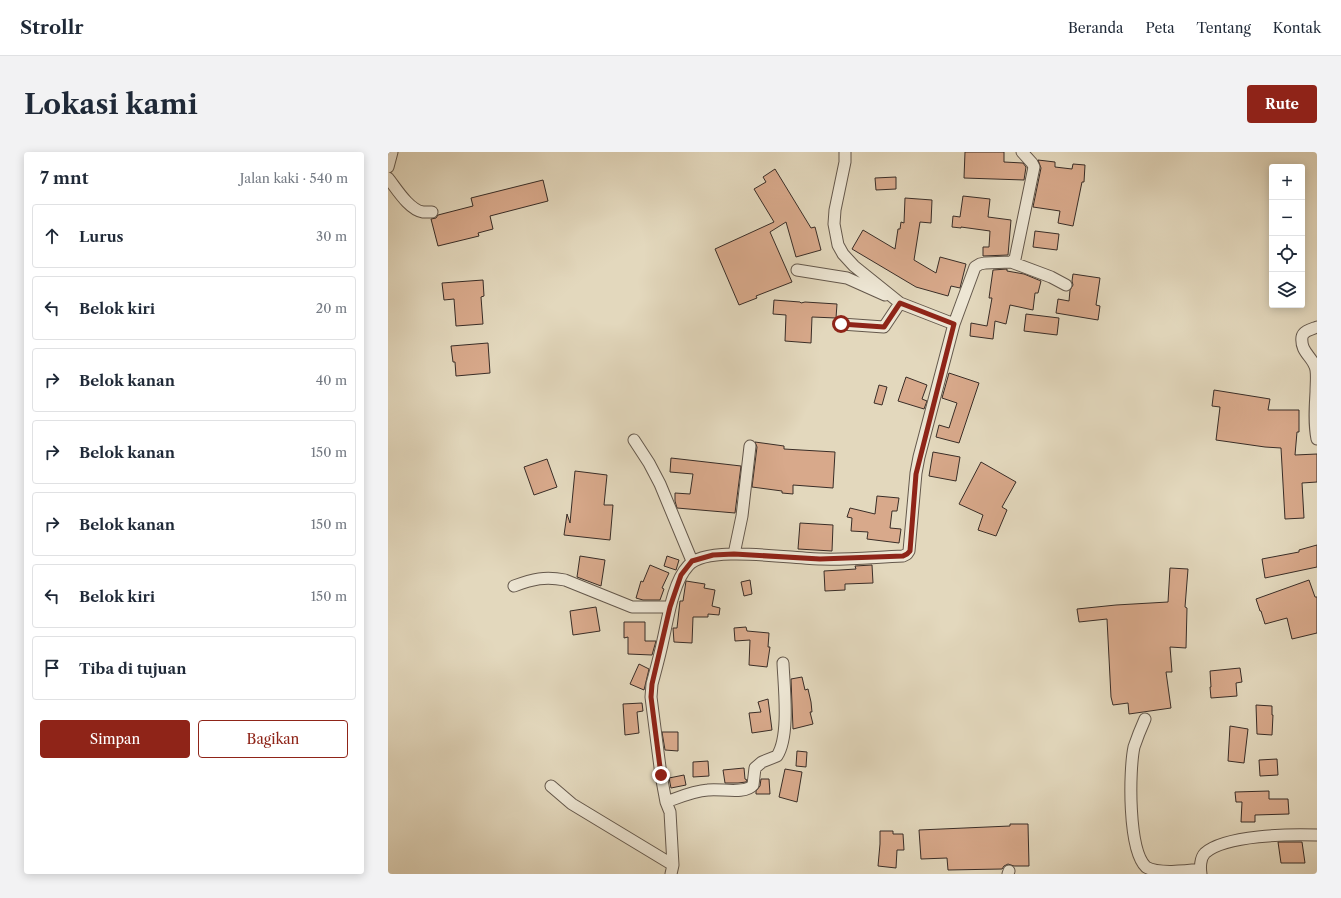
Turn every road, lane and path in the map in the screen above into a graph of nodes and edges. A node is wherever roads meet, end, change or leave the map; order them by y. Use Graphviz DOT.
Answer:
graph roads {
  1 [pos="392,152"];
  2 [pos="846,152"];
  3 [pos="1022,152"];
  4 [pos="388,167"];
  5 [pos="388,178"];
  6 [pos="432,212"];
  7 [pos="1011,262"];
  8 [pos="797,270"];
  9 [pos="1066,285"];
  10 [pos="898,301"];
  11 [pos="841,324"];
  12 [pos="954,324"];
  13 [pos="1317,327"];
  14 [pos="1317,439"];
  15 [pos="634,440"];
  16 [pos="750,446"];
  17 [pos="734,554"];
  18 [pos="692,561"];
  19 [pos="514,586"];
  20 [pos="670,607"];
  21 [pos="783,663"];
  22 [pos="1145,719"];
  23 [pos="551,786"];
  24 [pos="666,802"];
  25 [pos="1317,836"];
  26 [pos="672,869"];
  27 [pos="1200,872"];
  1 -- 4 [label="street"];
  2 -- 10 [label="street"];
  3 -- 7 [label="street"];
  5 -- 6 [label="street"];
  7 -- 9 [label="street"];
  7 -- 12 [label="street"];
  8 -- 10 [label="street"];
  10 -- 11 [label="street"];
  10 -- 12 [label="street"];
  12 -- 17 [label="street"];
  13 -- 14 [label="street"];
  15 -- 18 [label="street"];
  16 -- 17 [label="street"];
  17 -- 18 [label="street"];
  18 -- 20 [label="street"];
  19 -- 20 [label="street"];
  20 -- 24 [label="street"];
  21 -- 24 [label="street"];
  22 -- 27 [label="street"];
  23 -- 26 [label="street"];
  24 -- 26 [label="street"];
  25 -- 27 [label="street"];
}
